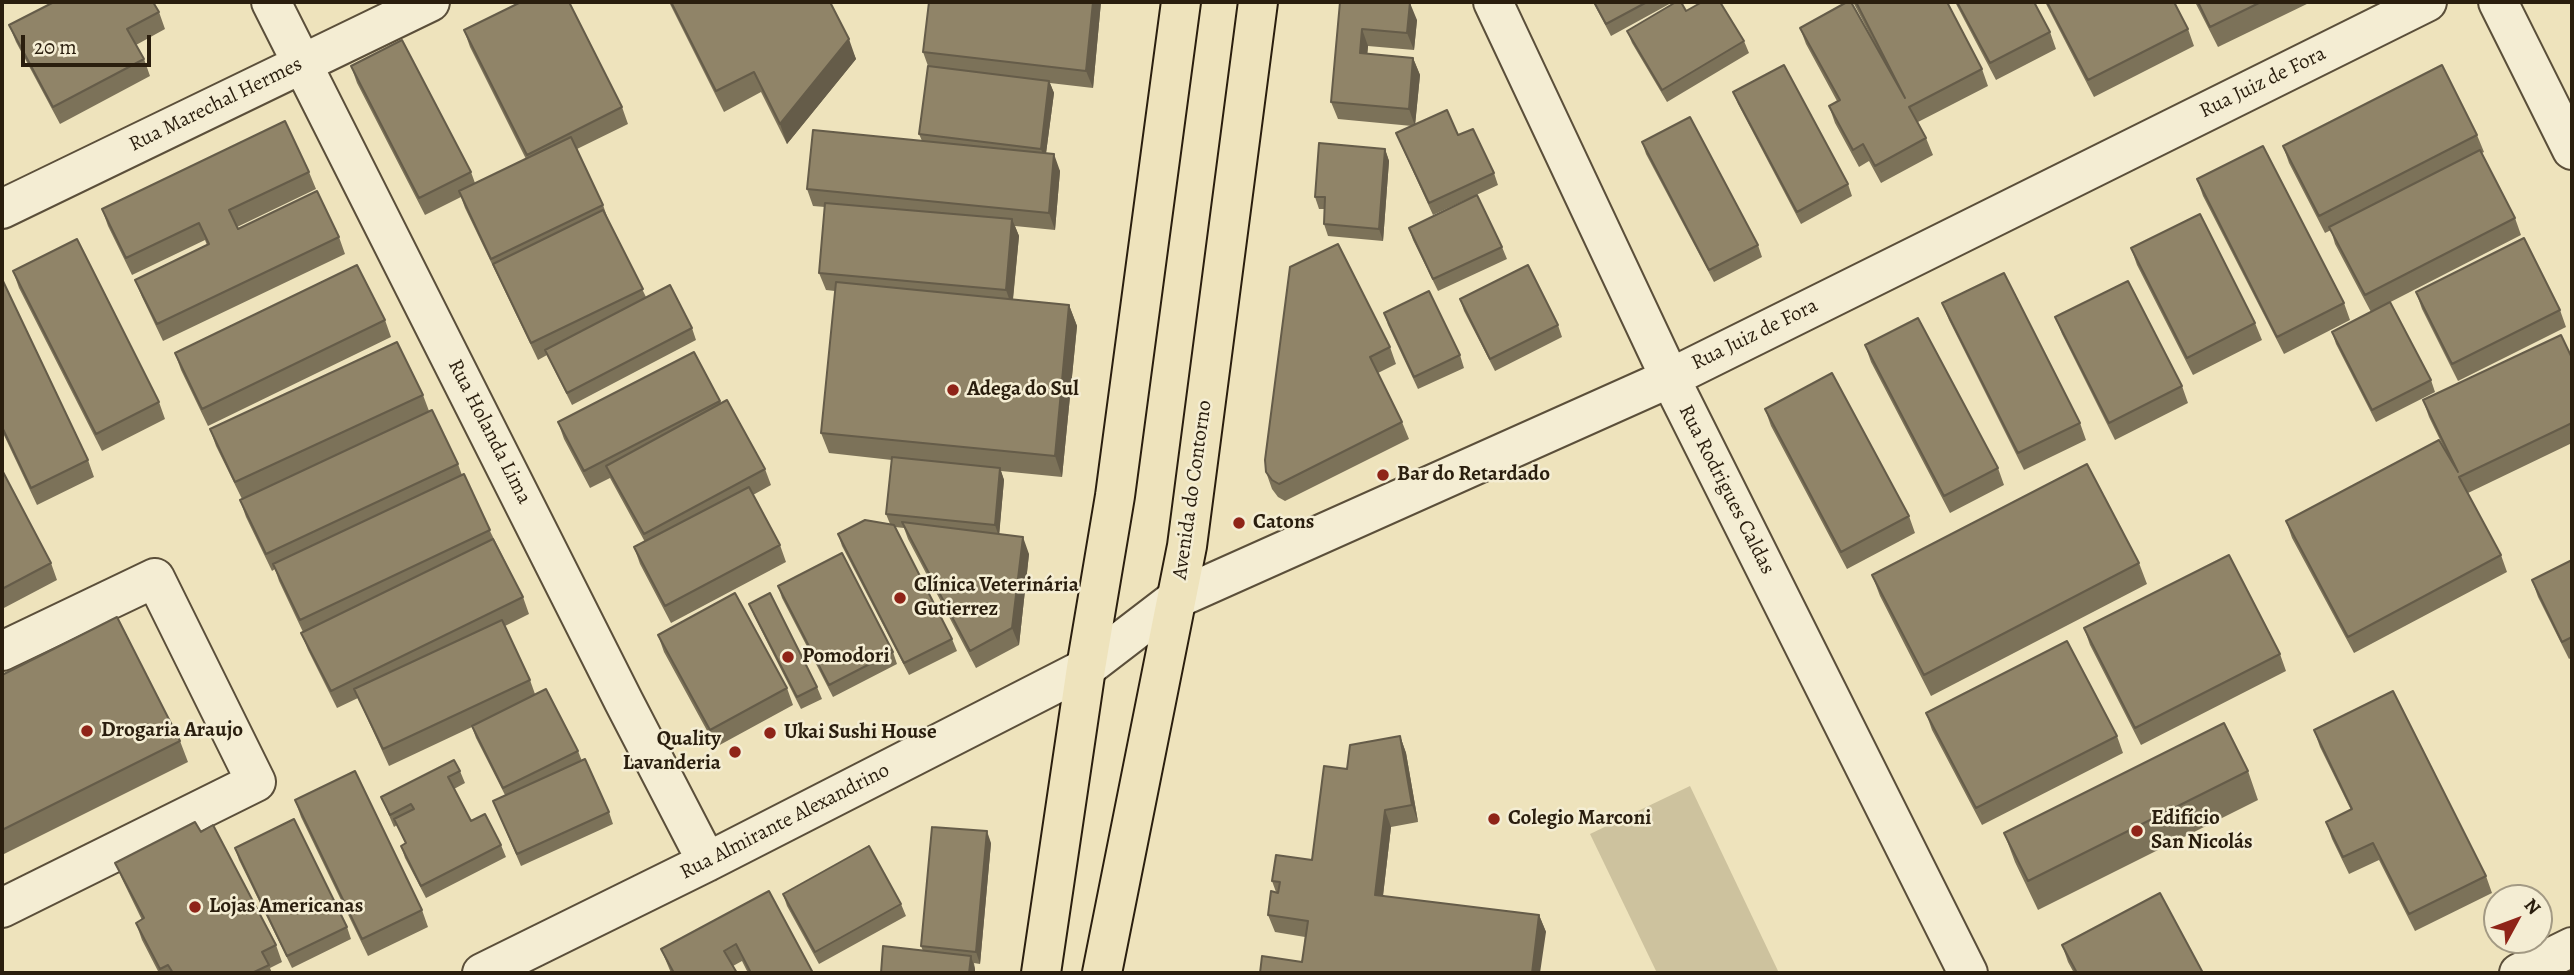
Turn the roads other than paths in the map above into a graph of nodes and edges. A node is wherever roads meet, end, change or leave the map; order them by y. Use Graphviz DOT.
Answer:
graph roads {
  1 [pos="271,2"];
  2 [pos="430,2"];
  3 [pos="1181,2"];
  4 [pos="1258,2"];
  5 [pos="1493,2"];
  6 [pos="2427,2"];
  7 [pos="2498,2"];
  8 [pos="303,63"];
  9 [pos="2572,150"];
  10 [pos="2,209"];
  11 [pos="1670,378"];
  12 [pos="1176,599"];
  13 [pos="2,650"];
  14 [pos="1086,668"];
  15 [pos="707,862"];
  16 [pos="2,908"];
  17 [pos="2572,947"];
  18 [pos="482,973"];
  19 [pos="1041,973"];
  20 [pos="1102,973"];
  21 [pos="1968,973"];
  22 [pos="2519,973"];
  1 -- 8 [label="street, Rua Holanda Lima"];
  2 -- 8 [label="street, Rua Marechal Hermes"];
  3 -- 14 [label="main road"];
  4 -- 12 [label="main road, Avenida do Contorno"];
  5 -- 11 [label="street, Rua Rodrigues Caldas"];
  6 -- 11 [label="street, Rua Juiz de Fora"];
  7 -- 9 [label="street"];
  8 -- 10 [label="street, Rua Marechal Hermes"];
  8 -- 15 [label="street, Rua Holanda Lima"];
  11 -- 12 [label="street, Rua Juiz de Fora"];
  11 -- 21 [label="street, Rua Rodrigues Caldas"];
  12 -- 14 [label="street, Rua Juiz de Fora"];
  12 -- 20 [label="main road, Avenida do Contorno"];
  13 -- 16 [label="street"];
  14 -- 15 [label="street, Rua Almirante Alexandrino"];
  14 -- 19 [label="main road"];
  15 -- 18 [label="street, Rua Almirante Alexandrino"];
  17 -- 22 [label="street"];
}
